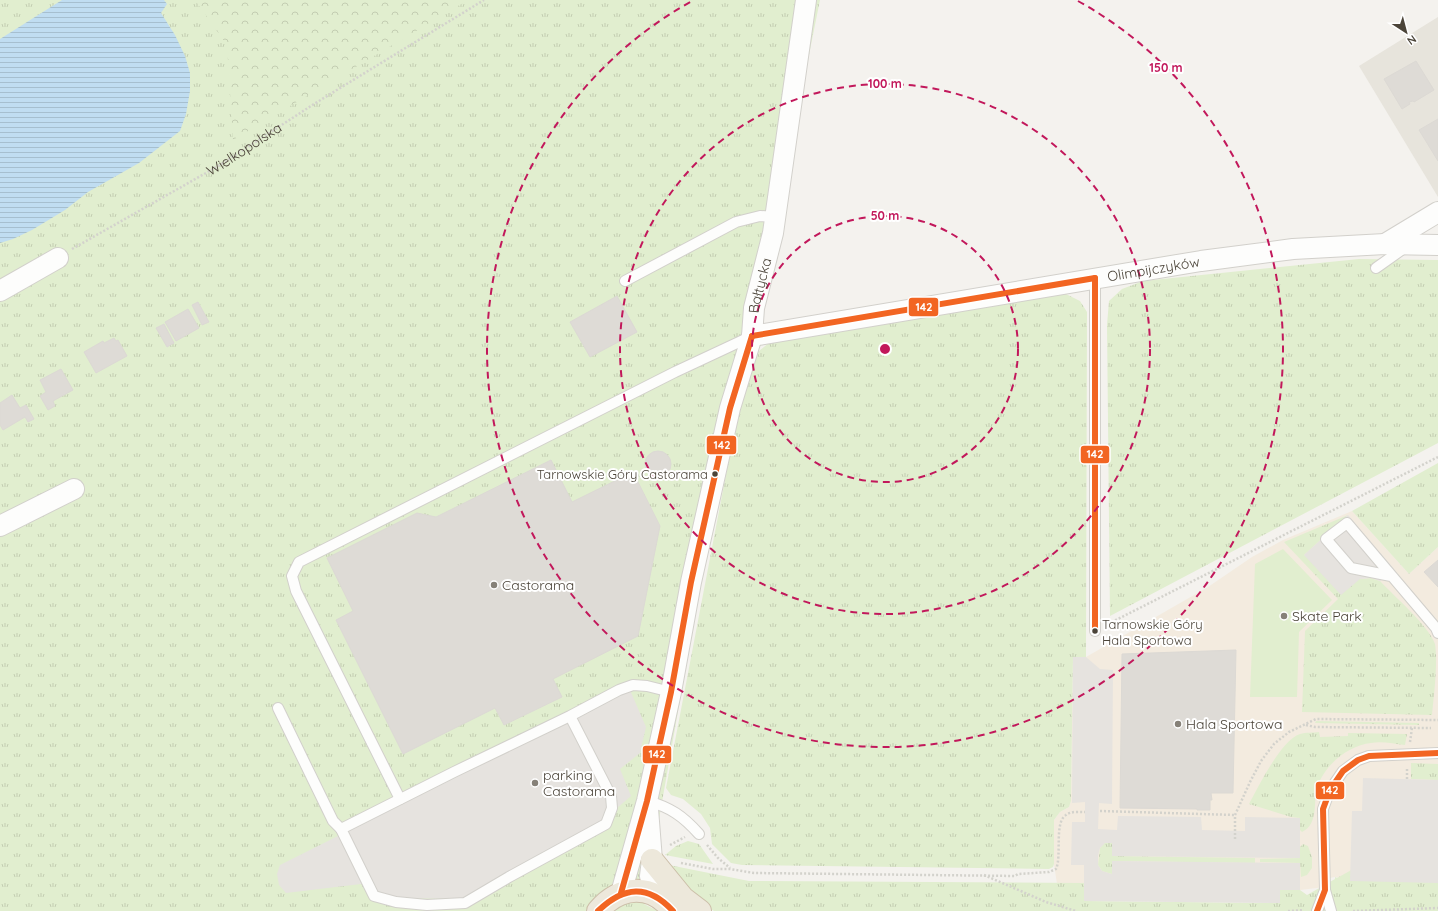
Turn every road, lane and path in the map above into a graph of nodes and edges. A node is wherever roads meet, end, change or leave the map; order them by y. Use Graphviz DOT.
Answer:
graph roads {
  1 [pos="484,0"];
  2 [pos="806,0"];
  3 [pos="1438,212"];
  4 [pos="776,217"];
  5 [pos="1385,244"];
  6 [pos="1409,244"];
  7 [pos="1438,245"];
  8 [pos="58,258"];
  9 [pos="1376,268"];
  10 [pos="1095,278"];
  11 [pos="625,281"];
  12 [pos="0,292"];
  13 [pos="752,336"];
  14 [pos="1438,457"];
  15 [pos="74,489"];
  16 [pos="0,526"];
  17 [pos="1391,576"];
  18 [pos="1095,631"];
  19 [pos="1438,633"];
  20 [pos="672,692"];
  21 [pos="278,708"];
  22 [pos="570,716"];
  23 [pos="1438,720"];
  24 [pos="1306,724"];
  25 [pos="1412,728"];
  26 [pos="1431,728"];
  27 [pos="1409,746"];
  28 [pos="1438,753"];
  29 [pos="1408,764"];
  30 [pos="1408,779"];
  31 [pos="400,799"];
  32 [pos="647,801"];
  33 [pos="1100,811"];
  34 [pos="1085,812"];
  35 [pos="1235,815"];
  36 [pos="341,829"];
  37 [pos="699,834"];
  38 [pos="1235,839"];
  39 [pos="652,860"];
  40 [pos="677,863"];
  41 [pos="730,869"];
  42 [pos="984,875"];
  43 [pos="1325,890"];
  44 [pos="621,893"];
  45 [pos="654,894"];
  46 [pos="1438,908"];
  47 [pos="1301,910"];
  48 [pos="598,911"];
  49 [pos="673,911"];
  50 [pos="700,911"];
  51 [pos="1076,911"];
  52 [pos="1288,911"];
  53 [pos="1317,911"];
  54 [pos="1331,911"];
  55 [pos="1353,911"];
  1 -- 8 [label="path, Wielkopolska"];
  2 -- 4 [label="street, Bałtycka"];
  3 -- 5 [label="street"];
  4 -- 11 [label="lane"];
  4 -- 13 [label="street, Bałtycka"];
  5 -- 6 [label="street, Olimpijczyków"];
  5 -- 10 [label="street, Olimpijczyków"];
  6 -- 7 [label="street, Olimpijczyków"];
  6 -- 9 [label="lane"];
  8 -- 12 [label="street"];
  10 -- 13 [label="street, Olimpijczyków"];
  10 -- 18 [label="lane"];
  13 -- 20 [label="street, Bałtycka"];
  13 -- 31 [label="lane"];
  14 -- 18 [label="path"];
  15 -- 16 [label="street"];
  17 -- 17 [label="lane"];
  17 -- 19 [label="lane"];
  20 -- 22 [label="lane"];
  20 -- 32 [label="street, Bałtycka"];
  21 -- 36 [label="lane"];
  22 -- 31 [label="lane"];
  22 -- 36 [label="lane"];
  23 -- 24 [label="path"];
  24 -- 25 [label="path"];
  24 -- 35 [label="path"];
  25 -- 26 [label="path"];
  25 -- 27 [label="path"];
  28 -- 43 [label="lane"];
  29 -- 30 [label="path"];
  31 -- 36 [label="lane"];
  32 -- 37 [label="lane"];
  32 -- 39 [label="street, Bałtycka"];
  32 -- 44 [label="street, Bałtycka"];
  33 -- 35 [label="path"];
  34 -- 42 [label="path"];
  35 -- 38 [label="path"];
  37 -- 39 [label="path"];
  37 -- 41 [label="path"];
  39 -- 45 [label="street, Bałtycka"];
  39 -- 50 [label="highway"];
  40 -- 41 [label="path"];
  41 -- 42 [label="path"];
  42 -- 51 [label="path"];
  43 -- 53 [label="lane"];
  43 -- 54 [label="lane"];
  44 -- 45 [label="highway"];
  44 -- 48 [label="highway"];
  45 -- 49 [label="highway"];
  46 -- 55 [label="path"];
  47 -- 52 [label="path"];
}
